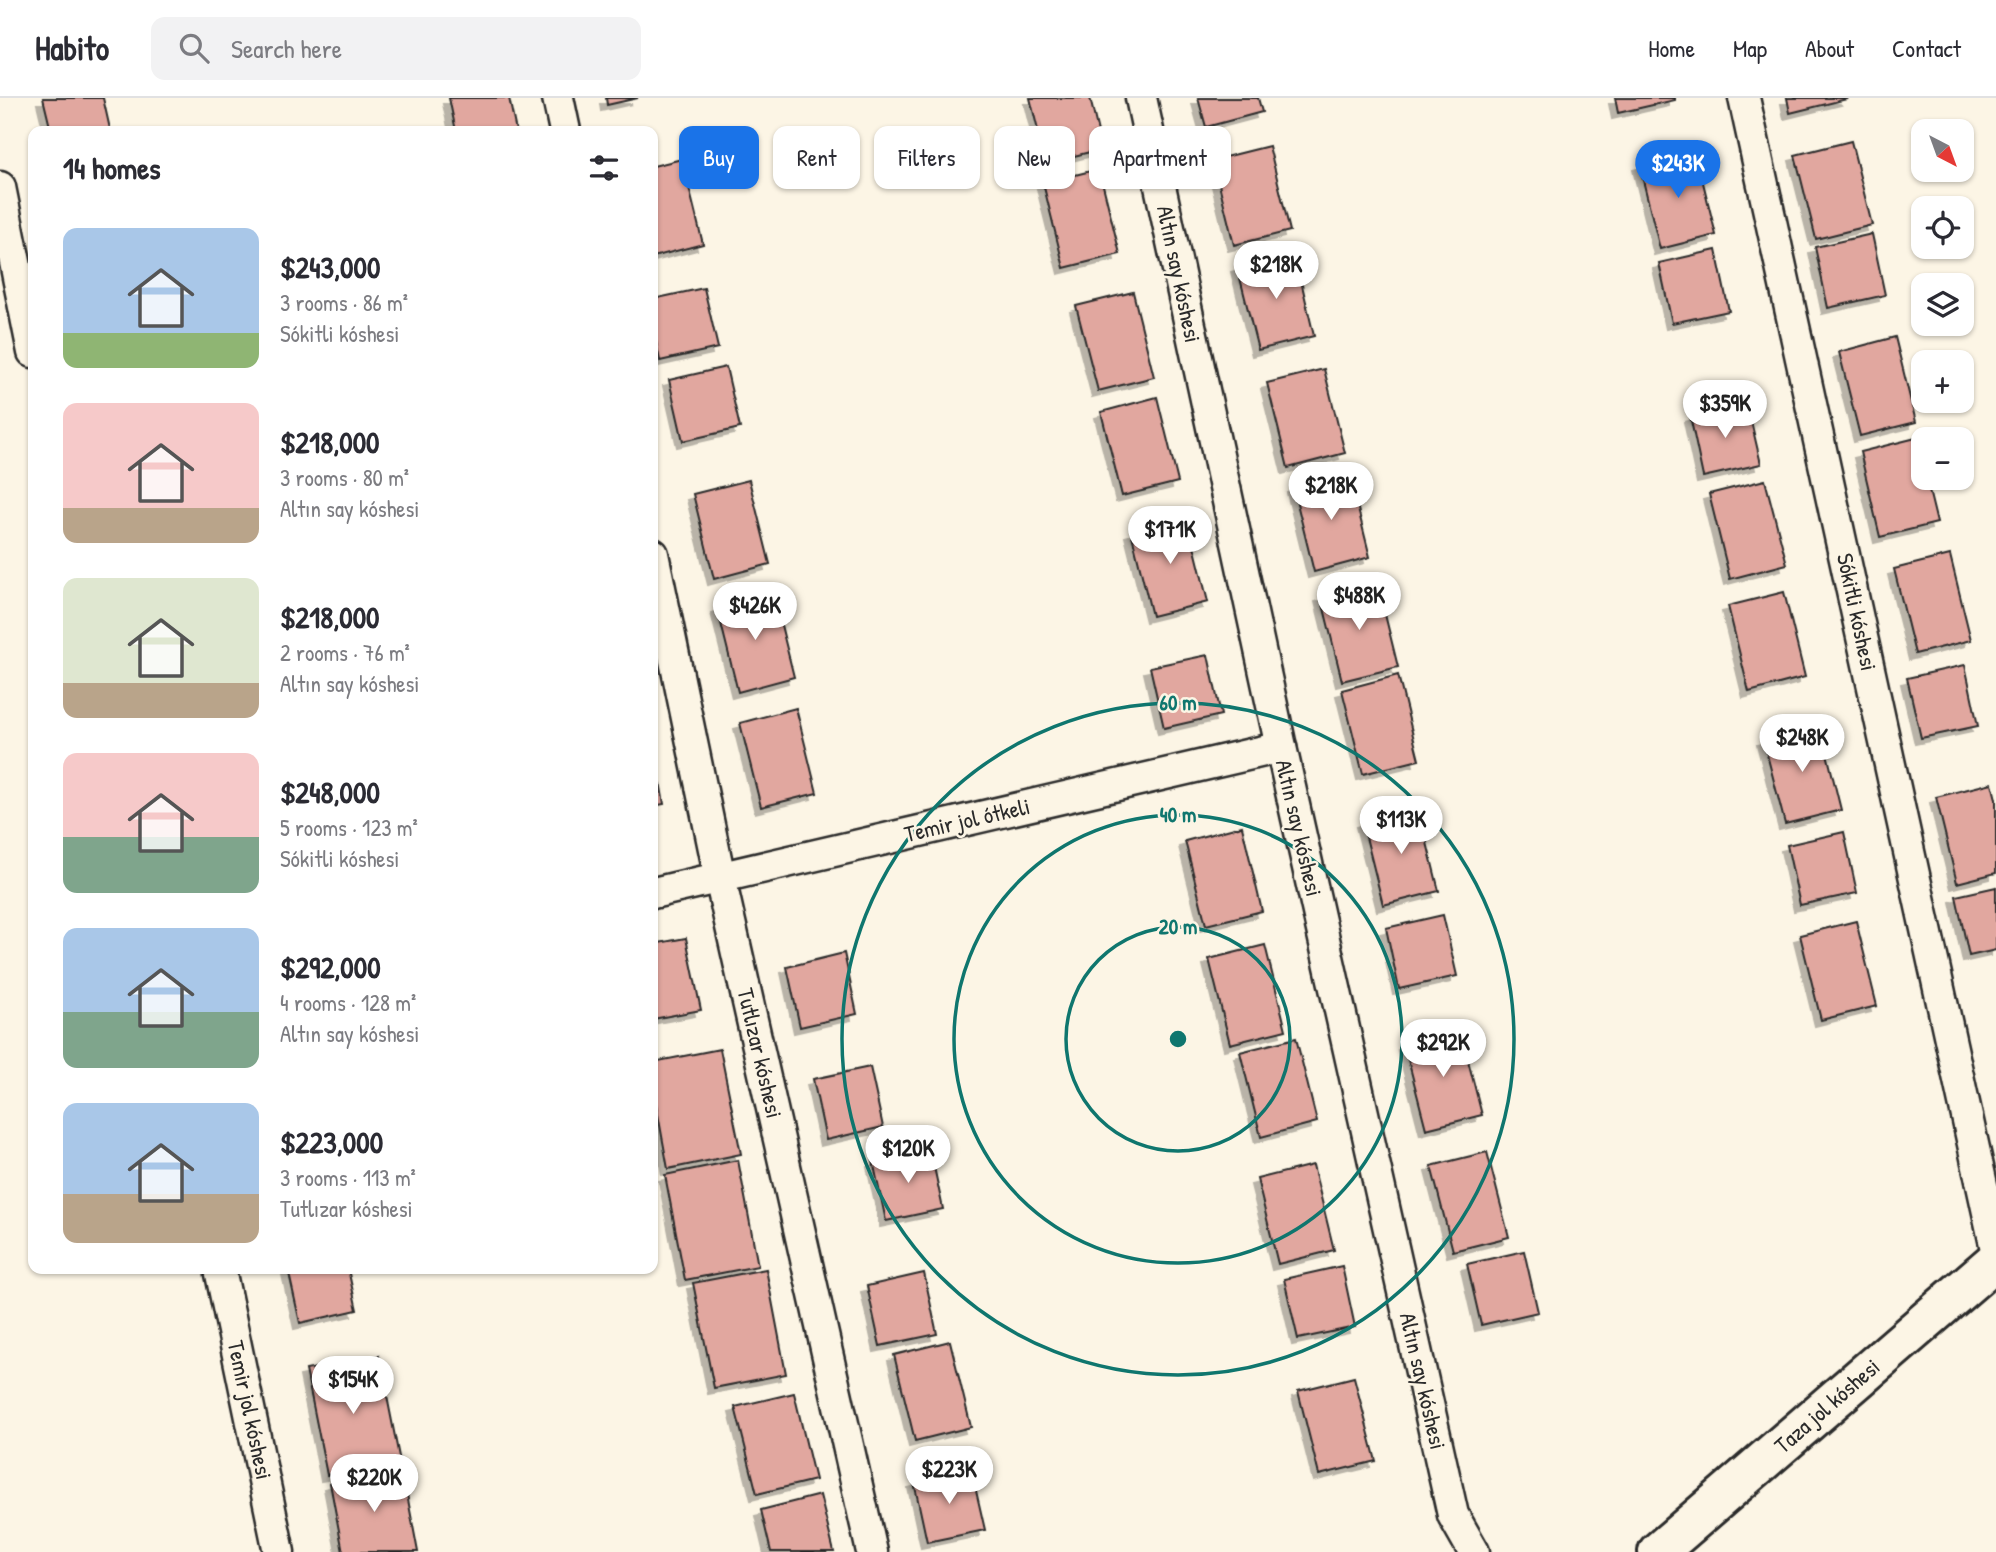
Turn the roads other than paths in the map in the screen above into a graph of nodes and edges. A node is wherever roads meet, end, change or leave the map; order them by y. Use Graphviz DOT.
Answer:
graph roads {
  1 [pos="558,98"];
  2 [pos="1140,98"];
  3 [pos="1744,98"];
  4 [pos="564,126"];
  5 [pos="0,187"];
  6 [pos="28,327"];
  7 [pos="658,578"];
  8 [pos="1282,747"];
  9 [pos="720,878"];
  10 [pos="658,892"];
  11 [pos="1996,1249"];
  12 [pos="1996,1260"];
  13 [pos="221,1274"];
  14 [pos="279,1552"];
  15 [pos="872,1552"];
  16 [pos="1474,1552"];
  17 [pos="1658,1552"];
  1 -- 4 [label="street"];
  2 -- 8 [label="street, Altın say kóshesi"];
  3 -- 11 [label="street, Sókitli kóshesi"];
  5 -- 6 [label="street"];
  7 -- 9 [label="street, Tutlızar kóshesi"];
  8 -- 9 [label="street, Temir jol ótkeli"];
  8 -- 16 [label="street, Altın say kóshesi"];
  9 -- 10 [label="street, Temir jol ótkeli"];
  9 -- 15 [label="street, Tutlızar kóshesi"];
  12 -- 17 [label="main road, Taza jol kóshesi"];
  13 -- 14 [label="street, Temir jol kóshesi"];
}
